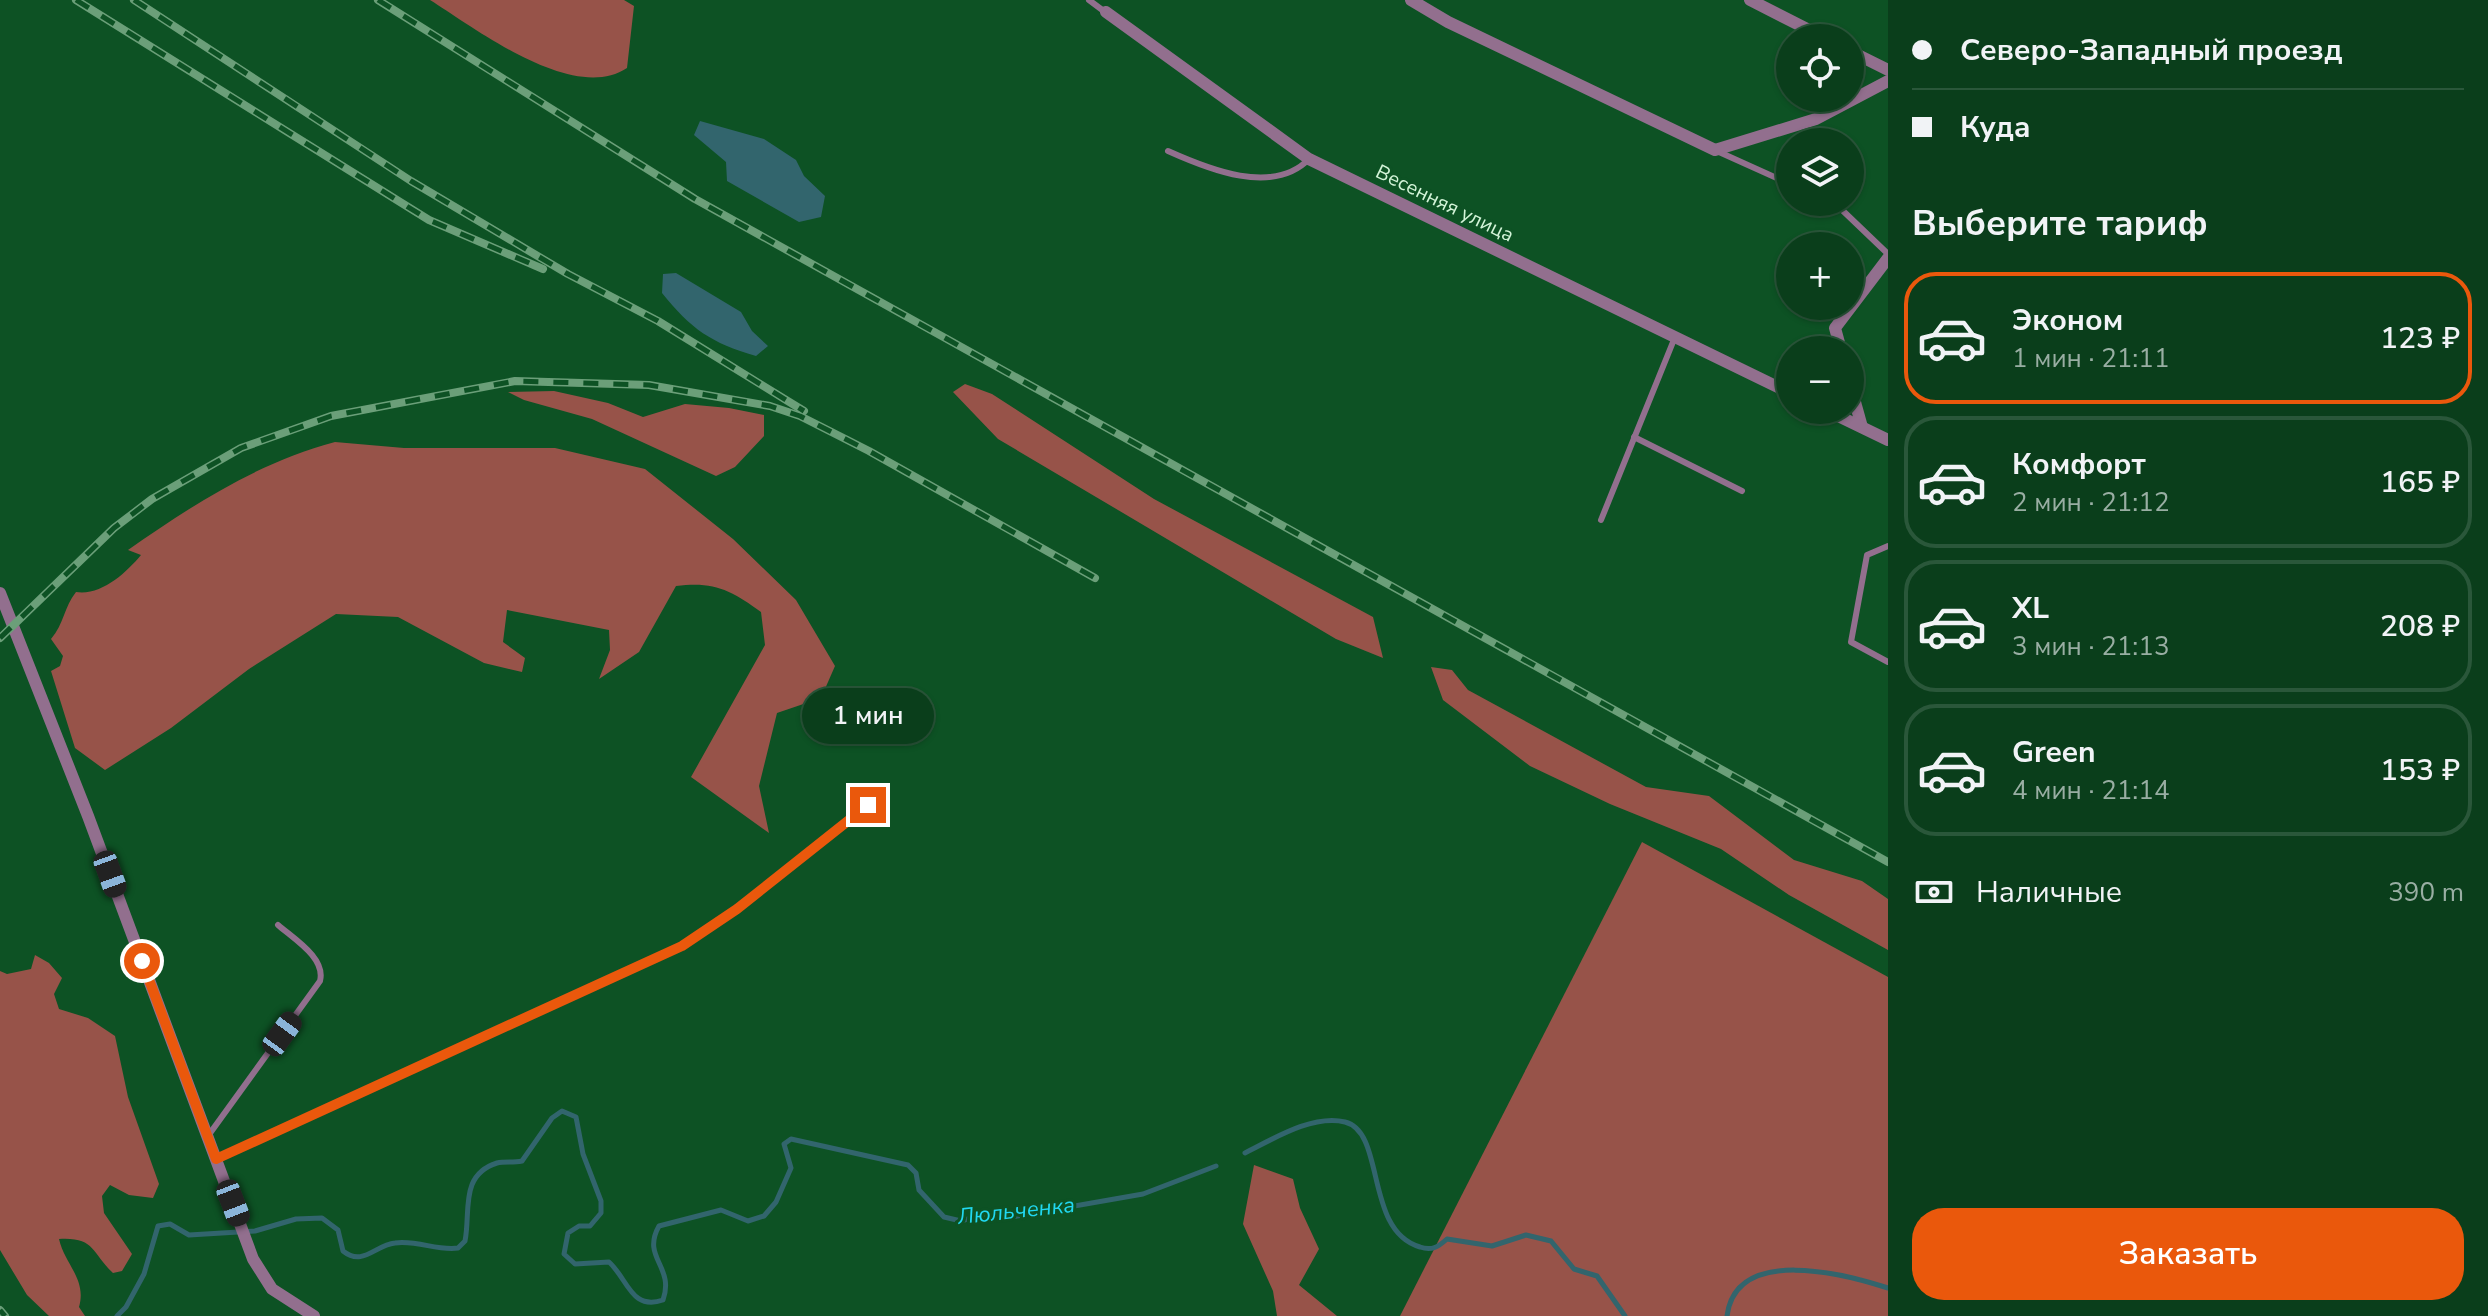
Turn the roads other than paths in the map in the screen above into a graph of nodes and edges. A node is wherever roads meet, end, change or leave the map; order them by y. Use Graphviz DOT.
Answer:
graph roads {
  1 [pos="1089,0"];
  2 [pos="1411,0"];
  3 [pos="1750,0"];
  4 [pos="1106,12"];
  5 [pos="1797,24"];
  6 [pos="1864,58"];
  7 [pos="1888,70"];
  8 [pos="1888,81"];
  9 [pos="1715,150"];
  10 [pos="1168,151"];
  11 [pos="1309,159"];
  12 [pos="1776,178"];
  13 [pos="1848,216"];
  14 [pos="1888,256"];
  15 [pos="1837,336"];
  16 [pos="1675,337"];
  17 [pos="1776,386"];
  18 [pos="1856,424"];
  19 [pos="1861,424"];
  20 [pos="1862,427"];
  21 [pos="1634,437"];
  22 [pos="1888,440"];
  23 [pos="1742,491"];
  24 [pos="1601,520"];
  25 [pos="1888,546"];
  26 [pos="0,593"];
  27 [pos="1888,662"];
  28 [pos="868,805"];
  29 [pos="278,925"];
  30 [pos="208,1136"];
  31 [pos="216,1159"];
  32 [pos="314,1316"];
  1 -- 4 [label="lane"];
  2 -- 9 [label="street"];
  3 -- 5 [label="street"];
  4 -- 11 [label="street, Весенняя улица"];
  6 -- 7 [label="street"];
  8 -- 9 [label="street"];
  9 -- 12 [label="lane"];
  10 -- 11 [label="lane"];
  11 -- 16 [label="street, Весенняя улица"];
  13 -- 14 [label="lane"];
  14 -- 15 [label="street"];
  16 -- 17 [label="street, Весенняя улица"];
  16 -- 21 [label="lane"];
  18 -- 20 [label="street"];
  19 -- 20 [label="street"];
  20 -- 22 [label="street"];
  21 -- 23 [label="lane"];
  21 -- 24 [label="lane"];
  25 -- 27 [label="lane"];
  26 -- 30 [label="street"];
  28 -- 31 [label="lane"];
  29 -- 30 [label="lane"];
  30 -- 31 [label="street"];
  31 -- 32 [label="street"];
}
